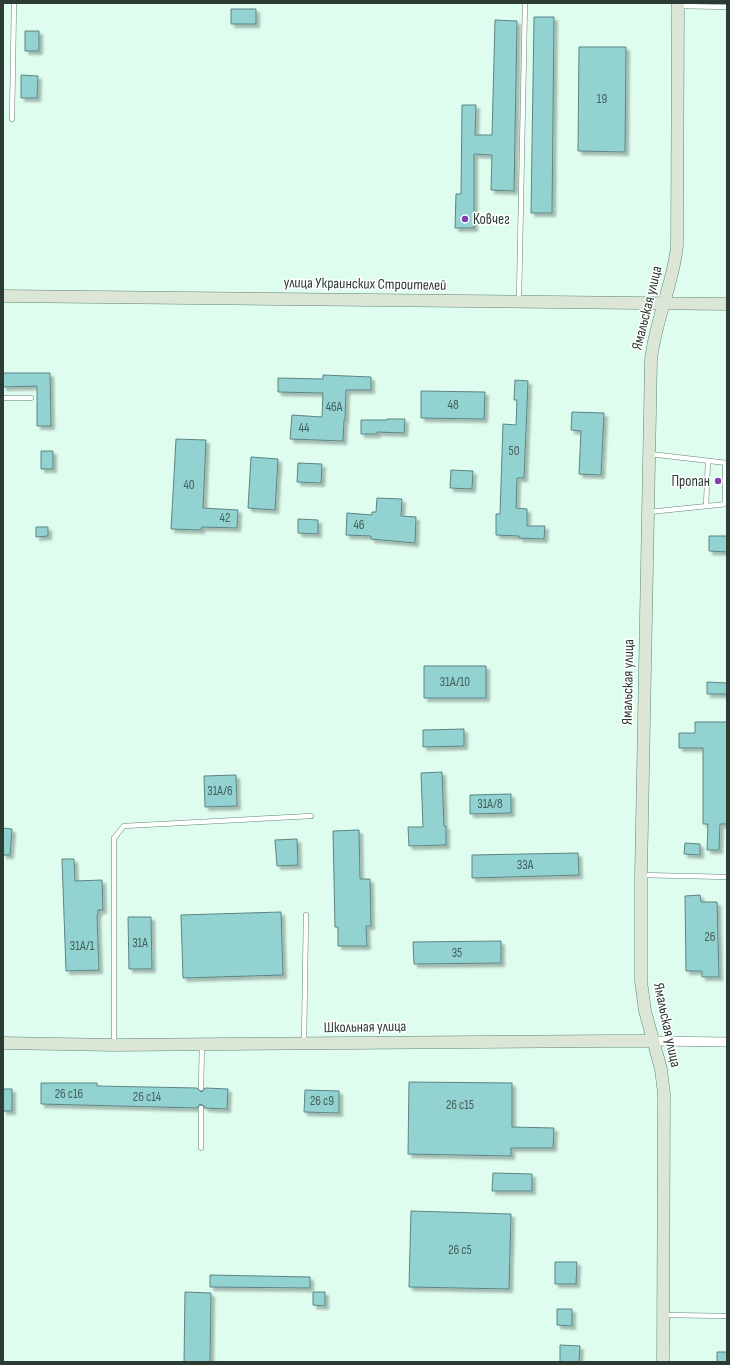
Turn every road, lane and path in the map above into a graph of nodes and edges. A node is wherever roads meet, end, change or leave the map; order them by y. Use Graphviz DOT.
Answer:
graph roads {
  1 [pos="14,3"];
  2 [pos="525,3"];
  3 [pos="678,5"];
  4 [pos="727,7"];
  5 [pos="12,119"];
  6 [pos="3,296"];
  7 [pos="519,298"];
  8 [pos="664,303"];
  9 [pos="727,304"];
  10 [pos="3,398"];
  11 [pos="31,398"];
  12 [pos="649,454"];
  13 [pos="708,461"];
  14 [pos="726,463"];
  15 [pos="726,504"];
  16 [pos="706,506"];
  17 [pos="648,512"];
  18 [pos="311,816"];
  19 [pos="640,874"];
  20 [pos="727,877"];
  21 [pos="306,915"];
  22 [pos="653,1042"];
  23 [pos="727,1042"];
  24 [pos="304,1043"];
  25 [pos="3,1044"];
  26 [pos="202,1044"];
  27 [pos="114,1045"];
  28 [pos="201,1088"];
  29 [pos="201,1108"];
  30 [pos="201,1148"];
  31 [pos="663,1315"];
  32 [pos="727,1316"];
  33 [pos="663,1362"];
  1 -- 5 [label="lane"];
  2 -- 7 [label="lane"];
  3 -- 4 [label="lane"];
  3 -- 8 [label="street, Ямальская улица"];
  6 -- 8 [label="street, улица Украинских Строителей"];
  8 -- 9 [label="street, улица Украинских Строителей"];
  8 -- 12 [label="street, Ямальская улица"];
  10 -- 11 [label="lane"];
  12 -- 13 [label="lane"];
  12 -- 17 [label="street, Ямальская улица"];
  13 -- 14 [label="lane"];
  13 -- 16 [label="lane"];
  14 -- 15 [label="lane"];
  15 -- 16 [label="lane"];
  16 -- 17 [label="lane"];
  17 -- 19 [label="street, Ямальская улица"];
  18 -- 27 [label="lane"];
  19 -- 20 [label="lane"];
  19 -- 22 [label="street, Ямальская улица"];
  21 -- 24 [label="lane"];
  22 -- 23 [label="street, Школьная улица"];
  22 -- 24 [label="street, Школьная улица"];
  22 -- 31 [label="street, Ямальская улица"];
  24 -- 26 [label="street, Школьная улица"];
  25 -- 27 [label="street, Школьная улица"];
  26 -- 27 [label="street, Школьная улица"];
  26 -- 28 [label="lane"];
  29 -- 30 [label="lane"];
  31 -- 32 [label="lane"];
  31 -- 33 [label="street, Ямальская улица"];
}
